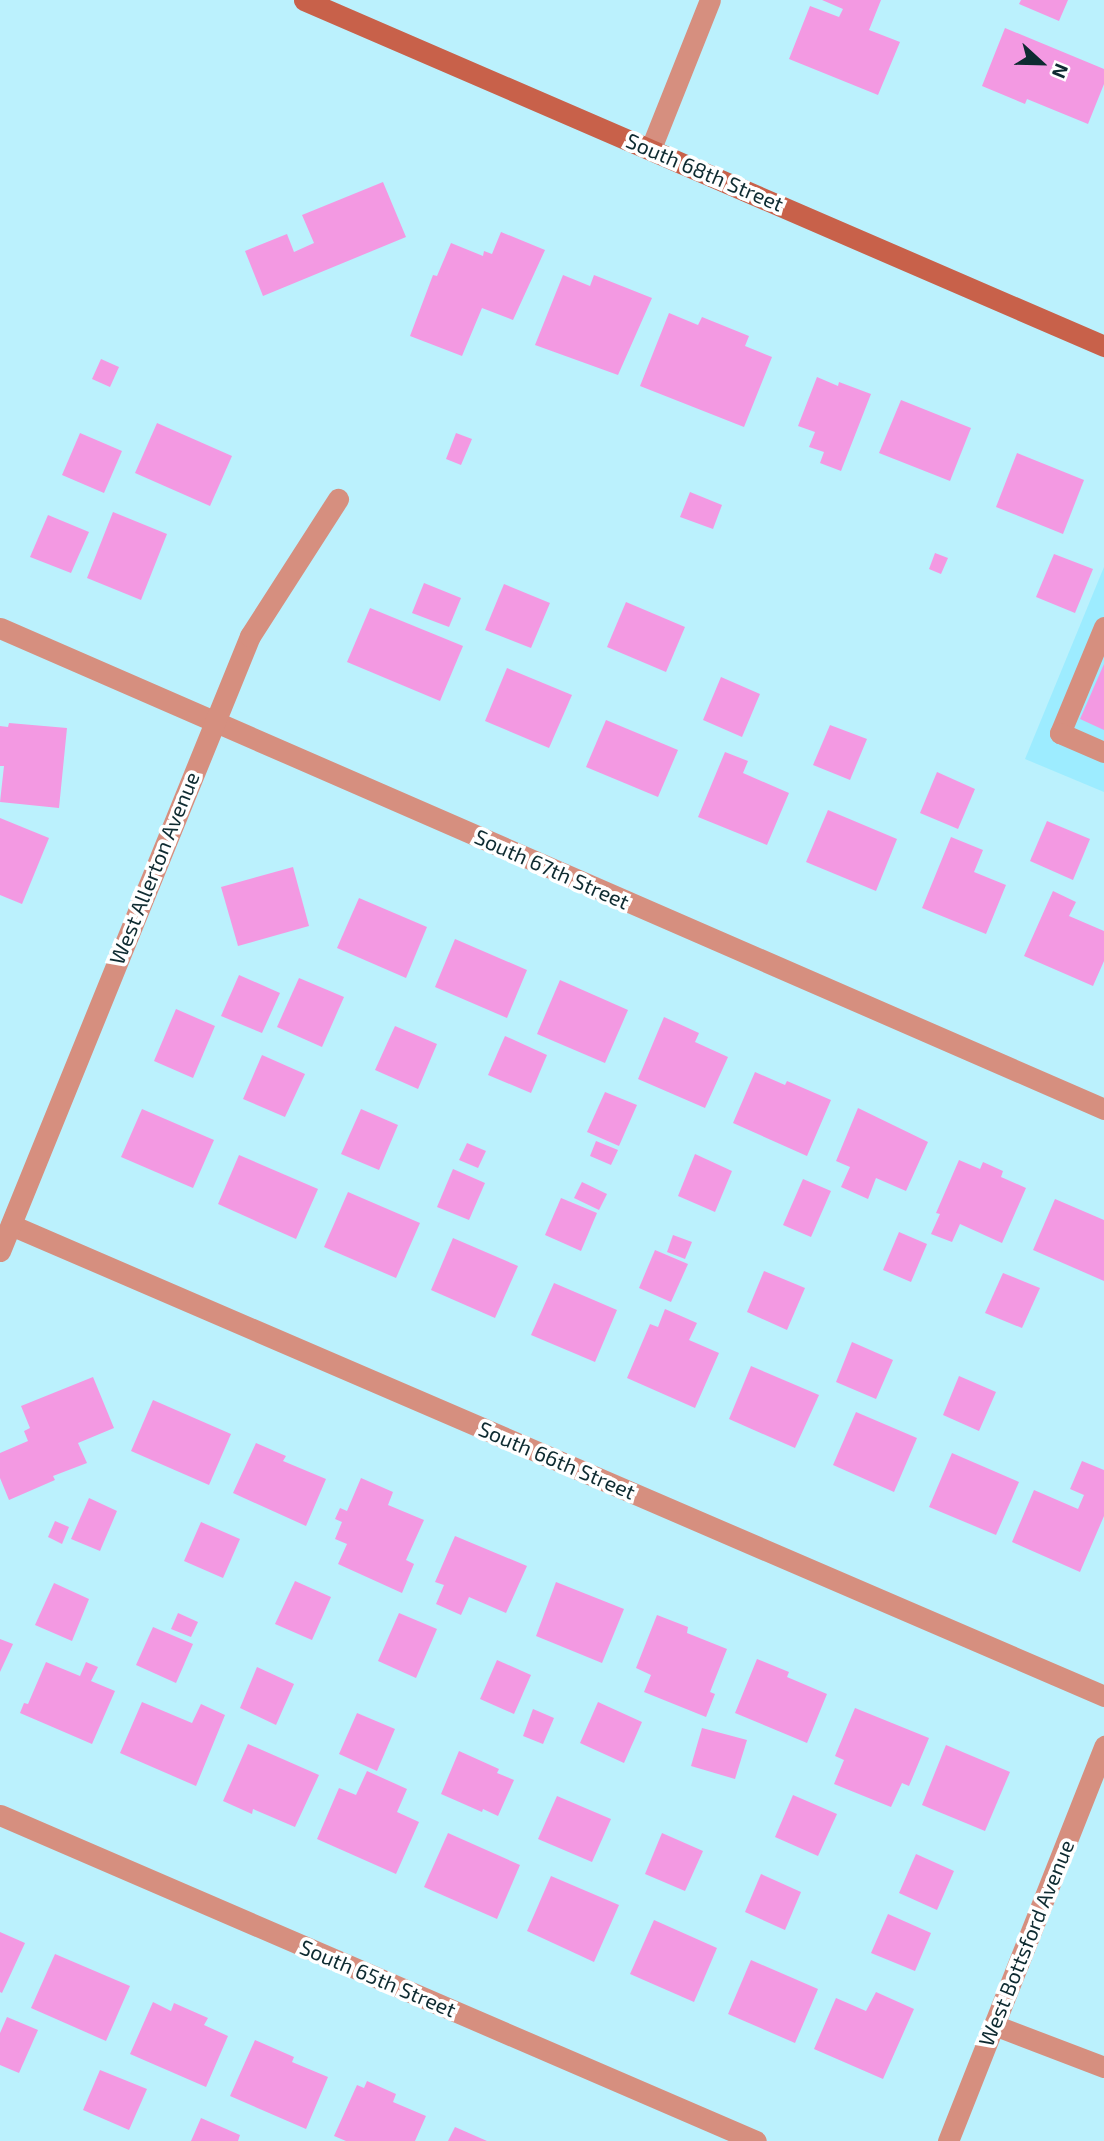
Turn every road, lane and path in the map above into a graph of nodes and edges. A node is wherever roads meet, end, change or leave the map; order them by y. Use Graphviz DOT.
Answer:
graph roads {
  1 [pos="304,0"];
  2 [pos="710,0"];
  3 [pos="651,148"];
  4 [pos="1104,346"];
  5 [pos="338,499"];
  6 [pos="1104,626"];
  7 [pos="0,628"];
  8 [pos="213,722"];
  9 [pos="1104,752"];
  10 [pos="1104,1109"];
  11 [pos="11,1225"];
  12 [pos="0,1251"];
  13 [pos="1104,1696"];
  14 [pos="1104,1746"];
  15 [pos="0,1815"];
  16 [pos="994,2025"];
  17 [pos="1104,2067"];
  18 [pos="756,2141"];
  19 [pos="948,2141"];
  1 -- 3 [label="street, South 68th Street"];
  2 -- 3 [label="street"];
  3 -- 4 [label="street, South 68th Street"];
  5 -- 8 [label="street, West Allerton Avenue"];
  6 -- 9 [label="street"];
  7 -- 8 [label="street, South 67th Street"];
  8 -- 10 [label="street, South 67th Street"];
  8 -- 11 [label="street, West Allerton Avenue"];
  11 -- 12 [label="street, West Allerton Avenue"];
  11 -- 13 [label="street, South 66th Street"];
  14 -- 16 [label="street, West Bottsford Avenue"];
  15 -- 18 [label="street, South 65th Street"];
  16 -- 17 [label="street"];
  16 -- 19 [label="street, West Bottsford Avenue"];
}
